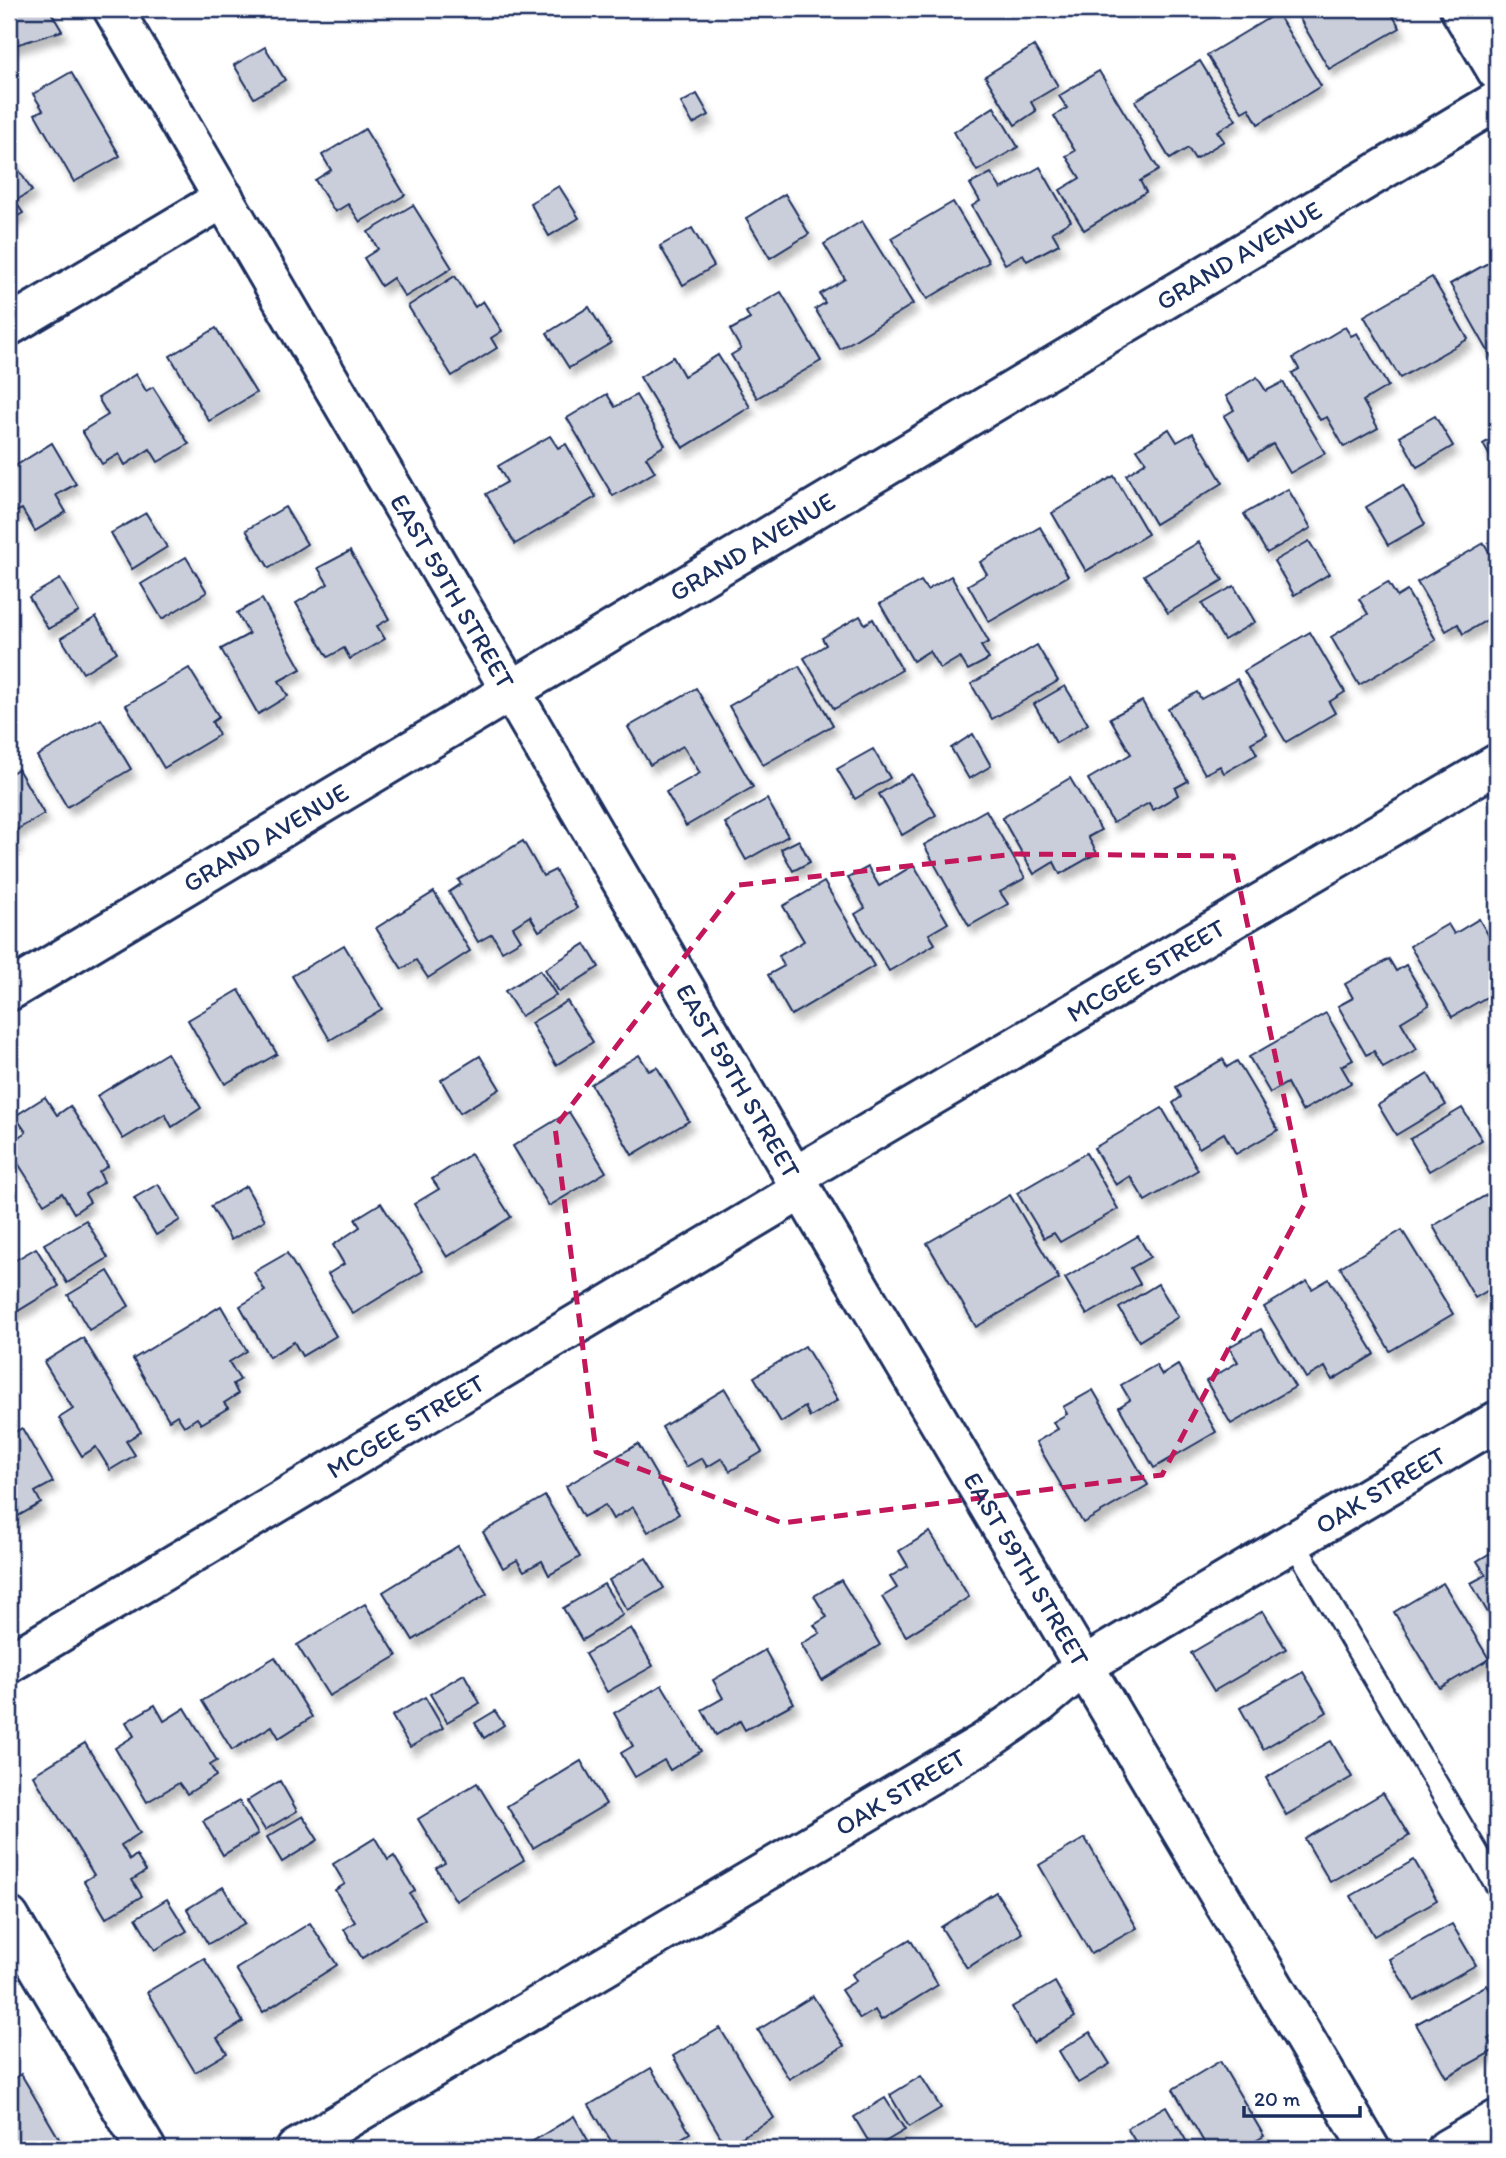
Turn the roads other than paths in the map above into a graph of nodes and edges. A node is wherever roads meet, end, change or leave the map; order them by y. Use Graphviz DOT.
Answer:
graph roads {
  1 [pos="113,9"];
  2 [pos="1460,9"];
  3 [pos="1497,71"];
  4 [pos="1497,101"];
  5 [pos="224,198"];
  6 [pos="9,326"];
  7 [pos="510,690"];
  8 [pos="1497,764"];
  9 [pos="9,991"];
  10 [pos="798,1183"];
  11 [pos="1497,1421"];
  12 [pos="1293,1541"];
  13 [pos="9,1663"];
  14 [pos="1085,1665"];
  15 [pos="1497,1886"];
  16 [pos="9,1917"];
  17 [pos="1497,2120"];
  18 [pos="146,2149"];
  19 [pos="296,2149"];
  20 [pos="1370,2149"];
  21 [pos="1447,2149"];
  1 -- 5 [label="street, EAST 59TH STREET"];
  2 -- 3 [label="street"];
  4 -- 7 [label="street, GRAND AVENUE"];
  5 -- 6 [label="street"];
  5 -- 7 [label="street, EAST 59TH STREET"];
  7 -- 9 [label="street, GRAND AVENUE"];
  7 -- 10 [label="street, EAST 59TH STREET"];
  8 -- 10 [label="street, MCGEE STREET"];
  10 -- 13 [label="street, MCGEE STREET"];
  10 -- 14 [label="street, EAST 59TH STREET"];
  11 -- 12 [label="street, OAK STREET"];
  12 -- 14 [label="street, OAK STREET"];
  12 -- 15 [label="lane"];
  14 -- 19 [label="street, OAK STREET"];
  14 -- 20 [label="street, EAST 59TH STREET"];
  16 -- 18 [label="street"];
  17 -- 21 [label="street"];
}
